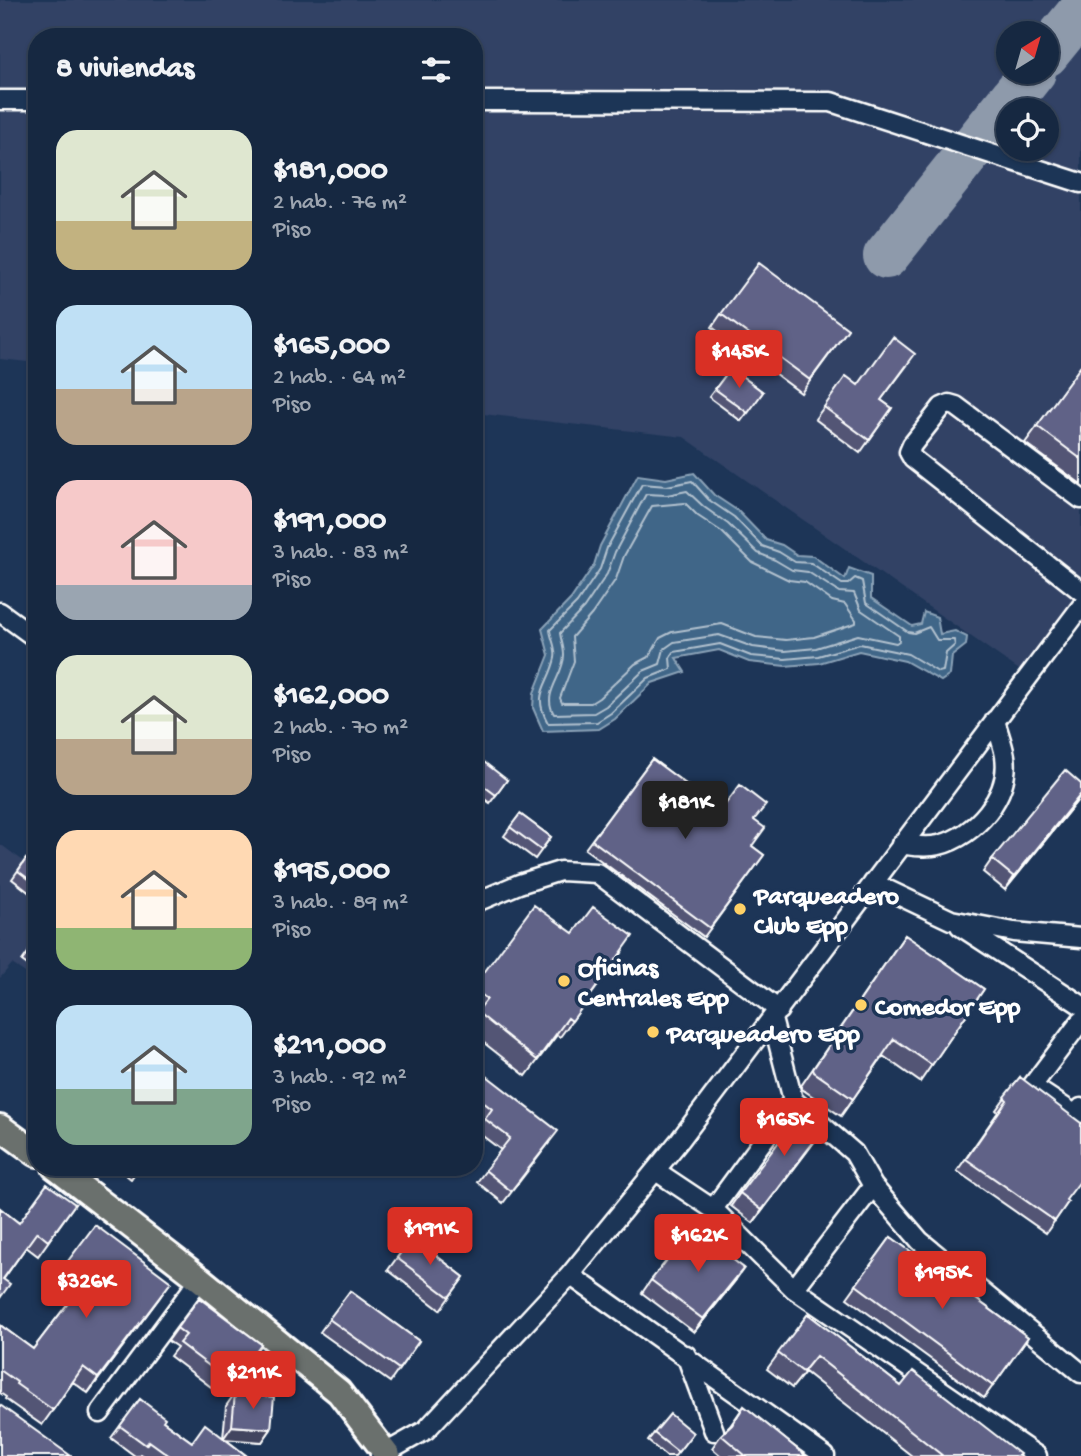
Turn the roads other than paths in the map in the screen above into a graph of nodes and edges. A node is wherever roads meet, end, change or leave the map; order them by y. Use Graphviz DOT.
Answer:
graph roads {
  1 [pos="0,100"];
  2 [pos="28,100"];
  3 [pos="483,101"];
  4 [pos="1081,183"];
  5 [pos="1081,499"];
  6 [pos="1081,591"];
  7 [pos="1081,607"];
  8 [pos="0,612"];
  9 [pos="28,632"];
  10 [pos="995,720"];
  11 [pos="901,844"];
  12 [pos="873,883"];
  13 [pos="483,900"];
  14 [pos="951,920"];
  15 [pos="1081,939"];
  16 [pos="1081,1005"];
  17 [pos="776,1014"];
  18 [pos="1081,1021"];
  19 [pos="793,1100"];
  20 [pos="1081,1108"];
  21 [pos="0,1127"];
  22 [pos="28,1147"];
  23 [pos="656,1171"];
  24 [pos="67,1176"];
  25 [pos="873,1186"];
  26 [pos="713,1209"];
  27 [pos="570,1275"];
  28 [pos="200,1279"];
  29 [pos="794,1289"];
  30 [pos="685,1355"];
  31 [pos="1081,1373"];
  32 [pos="100,1413"];
  33 [pos="714,1431"];
  34 [pos="385,1455"];
  35 [pos="825,1456"];
  36 [pos="1037,1456"];
  1 -- 2 [label="street"];
  3 -- 4 [label="street"];
  5 -- 6 [label="street"];
  7 -- 10 [label="street"];
  8 -- 9 [label="street"];
  10 -- 11 [label="street"];
  10 -- 11 [label="street"];
  11 -- 12 [label="street"];
  12 -- 14 [label="street"];
  12 -- 17 [label="street"];
  13 -- 17 [label="street"];
  14 -- 15 [label="street"];
  14 -- 16 [label="street"];
  17 -- 19 [label="street"];
  17 -- 23 [label="street"];
  18 -- 20 [label="street"];
  19 -- 25 [label="street"];
  19 -- 26 [label="street"];
  21 -- 22 [label="highway"];
  23 -- 26 [label="street"];
  23 -- 27 [label="street"];
  24 -- 28 [label="highway"];
  25 -- 29 [label="street"];
  25 -- 31 [label="street"];
  26 -- 29 [label="street"];
  27 -- 30 [label="street"];
  27 -- 34 [label="street"];
  28 -- 32 [label="street"];
  28 -- 34 [label="highway"];
  29 -- 36 [label="street"];
  30 -- 33 [label="street"];
  30 -- 35 [label="street"];
}
